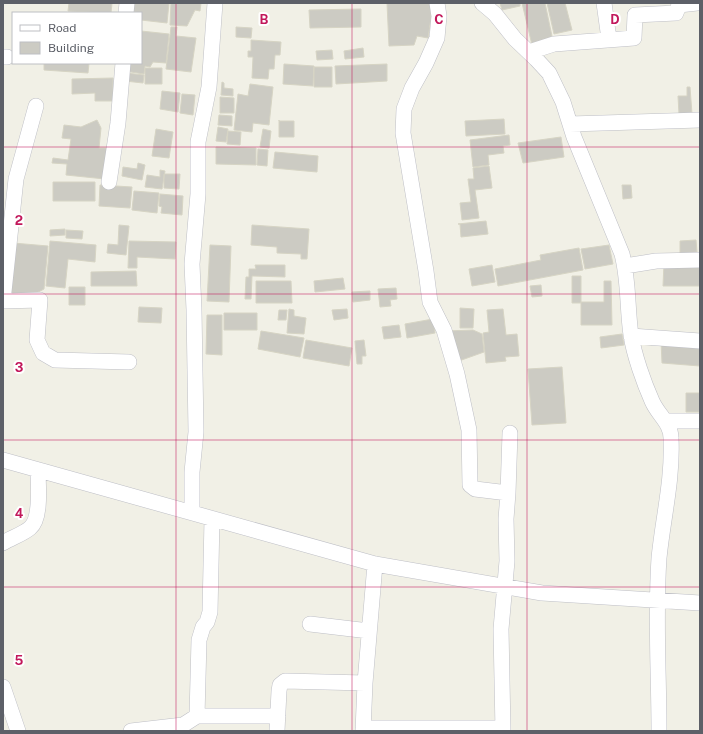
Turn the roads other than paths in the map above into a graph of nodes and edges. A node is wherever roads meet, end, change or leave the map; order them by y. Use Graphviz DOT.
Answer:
graph roads {
  1 [pos="215,3"];
  2 [pos="437,3"];
  3 [pos="482,3"];
  4 [pos="604,3"];
  5 [pos="697,3"];
  6 [pos="609,39"];
  7 [pos="529,52"];
  8 [pos="123,64"];
  9 [pos="36,106"];
  10 [pos="700,120"];
  11 [pos="570,124"];
  12 [pos="9,178"];
  13 [pos="109,182"];
  14 [pos="700,260"];
  15 [pos="625,266"];
  16 [pos="3,301"];
  17 [pos="631,336"];
  18 [pos="700,342"];
  19 [pos="129,362"];
  20 [pos="666,421"];
  21 [pos="700,421"];
  22 [pos="510,433"];
  23 [pos="3,460"];
  24 [pos="38,470"];
  25 [pos="508,493"];
  26 [pos="192,512"];
  27 [pos="212,519"];
  28 [pos="3,543"];
  29 [pos="375,564"];
  30 [pos="506,587"];
  31 [pos="657,601"];
  32 [pos="700,603"];
  33 [pos="310,624"];
  34 [pos="369,630"];
  35 [pos="365,683"];
  36 [pos="3,687"];
  37 [pos="197,716"];
  38 [pos="278,716"];
  39 [pos="363,730"];
  40 [pos="503,730"];
  41 [pos="18,731"];
  42 [pos="130,731"];
  43 [pos="278,731"];
  44 [pos="659,731"];
  1 -- 26 [label="street"];
  2 -- 25 [label="street"];
  3 -- 7 [label="street"];
  4 -- 6 [label="street"];
  5 -- 6 [label="street"];
  6 -- 7 [label="street"];
  7 -- 11 [label="street"];
  8 -- 13 [label="street"];
  9 -- 12 [label="street"];
  10 -- 11 [label="street"];
  11 -- 15 [label="street"];
  12 -- 16 [label="street"];
  14 -- 15 [label="street"];
  15 -- 17 [label="street"];
  16 -- 19 [label="street"];
  17 -- 18 [label="street"];
  17 -- 20 [label="street"];
  20 -- 21 [label="street"];
  20 -- 31 [label="street"];
  22 -- 25 [label="street"];
  23 -- 24 [label="street"];
  24 -- 26 [label="street"];
  24 -- 28 [label="street"];
  25 -- 30 [label="street"];
  26 -- 27 [label="street"];
  27 -- 29 [label="street"];
  27 -- 37 [label="street"];
  29 -- 30 [label="street"];
  29 -- 34 [label="street"];
  30 -- 31 [label="street"];
  30 -- 40 [label="street"];
  31 -- 32 [label="street"];
  31 -- 44 [label="street"];
  33 -- 34 [label="street"];
  34 -- 35 [label="street"];
  35 -- 38 [label="street"];
  35 -- 39 [label="street"];
  36 -- 41 [label="street"];
  37 -- 38 [label="street"];
  37 -- 42 [label="street"];
  38 -- 43 [label="street"];
  39 -- 40 [label="street"];
}
